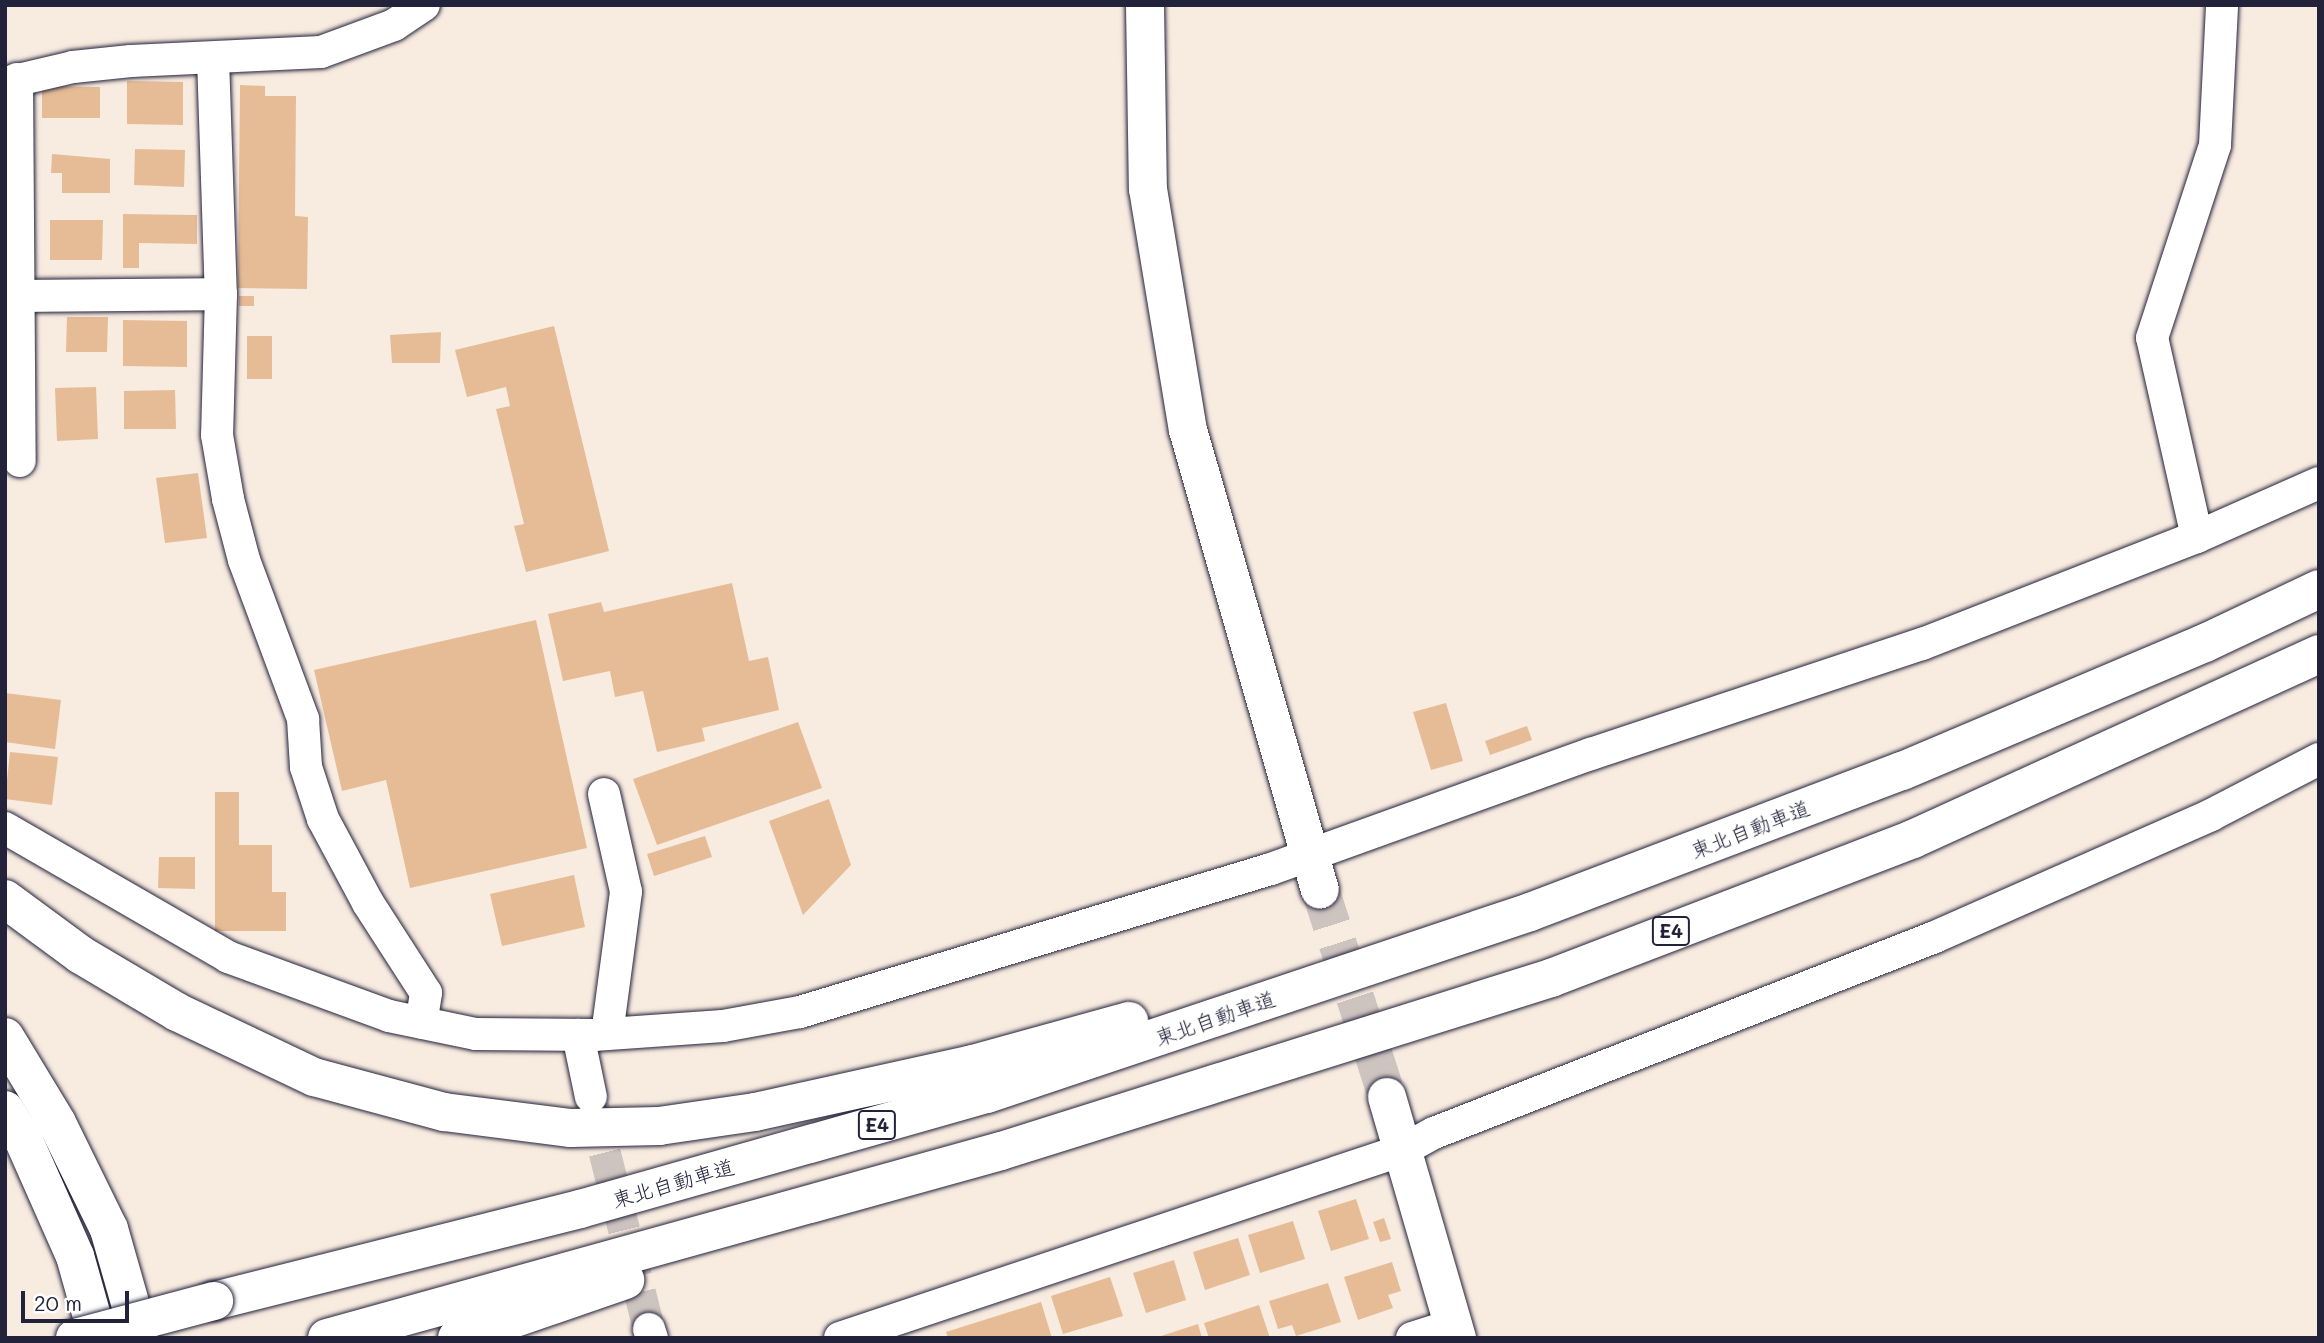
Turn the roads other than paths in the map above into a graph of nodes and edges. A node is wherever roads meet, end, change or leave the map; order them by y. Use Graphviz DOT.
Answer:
graph roads {
  1 [pos="424,5"];
  2 [pos="1145,5"];
  3 [pos="2222,5"];
  4 [pos="213,58"];
  5 [pos="11,81"];
  6 [pos="221,294"];
  7 [pos="13,296"];
  8 [pos="20,461"];
  9 [pos="2319,483"];
  10 [pos="2197,537"];
  11 [pos="2319,589"];
  12 [pos="2319,653"];
  13 [pos="2319,759"];
  14 [pos="604,794"];
  15 [pos="5,828"];
  16 [pos="1314,872"];
  17 [pos="5,899"];
  18 [pos="1530,912"];
  19 [pos="421,1023"];
  20 [pos="593,1035"];
  21 [pos="5,1037"];
  22 [pos="591,1097"];
  23 [pos="1387,1097"];
  24 [pos="5,1110"];
  25 [pos="1403,1150"];
  26 [pos="1002,1151"];
  27 [pos="1455,1331"];
  28 [pos="75,1338"];
  29 [pos="98,1338"];
  30 [pos="140,1338"];
  31 [pos="327,1338"];
  32 [pos="457,1338"];
  33 [pos="841,1338"];
  34 [pos="1412,1338"];
  1 -- 4 [label="street"];
  2 -- 16 [label="main road"];
  3 -- 10 [label="street"];
  4 -- 5 [label="street"];
  4 -- 6 [label="street"];
  5 -- 7 [label="street"];
  6 -- 7 [label="street"];
  6 -- 19 [label="street"];
  7 -- 8 [label="street"];
  9 -- 10 [label="street"];
  10 -- 16 [label="street"];
  11 -- 18 [label="main road, 東北自動車道 / E4"];
  12 -- 26 [label="main road, E4"];
  13 -- 25 [label="street"];
  14 -- 20 [label="street"];
  15 -- 19 [label="street"];
  16 -- 20 [label="street"];
  17 -- 18 [label="main road"];
  18 -- 28 [label="main road, 東北自動車道 / E4, bridge"];
  19 -- 20 [label="street"];
  20 -- 22 [label="street"];
  21 -- 30 [label="main road"];
  23 -- 25 [label="main road"];
  24 -- 29 [label="main road"];
  25 -- 27 [label="main road"];
  25 -- 33 [label="street"];
  26 -- 31 [label="main road, E4"];
  26 -- 32 [label="main road"];
  27 -- 34 [label="street"];
}
